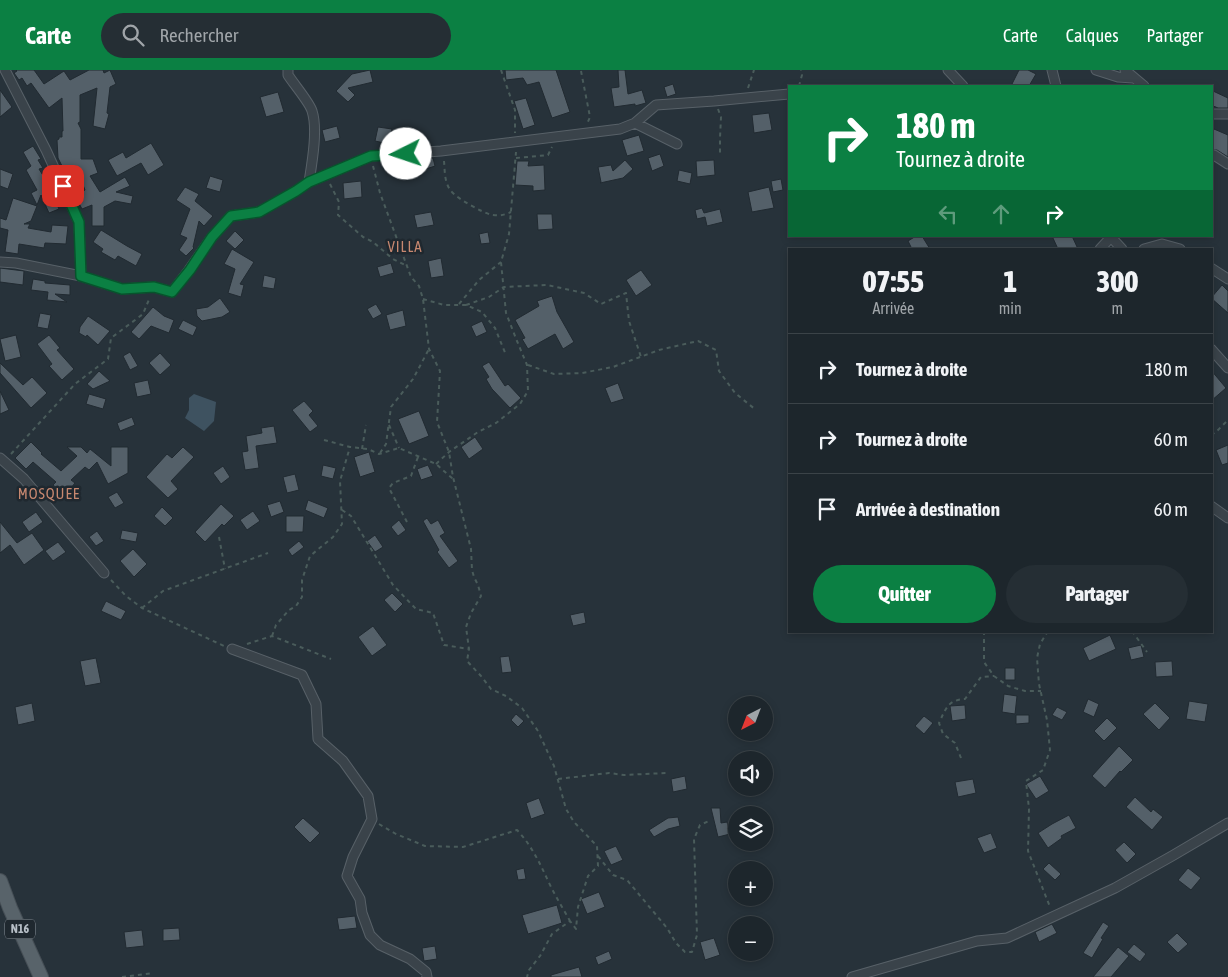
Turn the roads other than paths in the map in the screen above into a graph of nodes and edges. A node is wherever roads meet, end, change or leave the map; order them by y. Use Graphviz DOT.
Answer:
graph roads {
  1 [pos="5,70"];
  2 [pos="288,70"];
  3 [pos="948,70"];
  4 [pos="1052,70"];
  5 [pos="1096,70"];
  6 [pos="1125,70"];
  7 [pos="1133,78"];
  8 [pos="962,85"];
  9 [pos="1056,85"];
  10 [pos="1143,85"];
  11 [pos="788,94"];
  12 [pos="1213,114"];
  13 [pos="1228,114"];
  14 [pos="635,123"];
  15 [pos="677,144"];
  16 [pos="1213,156"];
  17 [pos="1228,164"];
  18 [pos="309,182"];
  19 [pos="1111,237"];
  20 [pos="1101,248"];
  21 [pos="1121,248"];
  22 [pos="1148,248"];
  23 [pos="1176,248"];
  24 [pos="0,262"];
  25 [pos="1213,269"];
  26 [pos="81,276"];
  27 [pos="1228,279"];
  28 [pos="1213,351"];
  29 [pos="1228,368"];
  30 [pos="2,460"];
  31 [pos="1213,507"];
  32 [pos="1228,518"];
  33 [pos="104,573"];
  34 [pos="232,649"];
  35 [pos="1228,823"];
  36 [pos="0,881"];
  37 [pos="40,977"];
  38 [pos="427,977"];
  39 [pos="852,977"];
  1 -- 26 [label="street"];
  2 -- 18 [label="street"];
  3 -- 8 [label="street"];
  4 -- 9 [label="street"];
  5 -- 7 [label="street"];
  6 -- 7 [label="street"];
  7 -- 10 [label="street"];
  11 -- 14 [label="street"];
  12 -- 13 [label="street"];
  14 -- 15 [label="street"];
  14 -- 18 [label="street"];
  16 -- 17 [label="street"];
  18 -- 26 [label="street"];
  19 -- 20 [label="street"];
  19 -- 21 [label="street"];
  22 -- 23 [label="street"];
  24 -- 26 [label="street"];
  25 -- 27 [label="street"];
  28 -- 29 [label="street"];
  30 -- 33 [label="street"];
  31 -- 32 [label="street"];
  34 -- 38 [label="street"];
  35 -- 39 [label="street"];
  36 -- 37 [label="main road, N16"];
}
